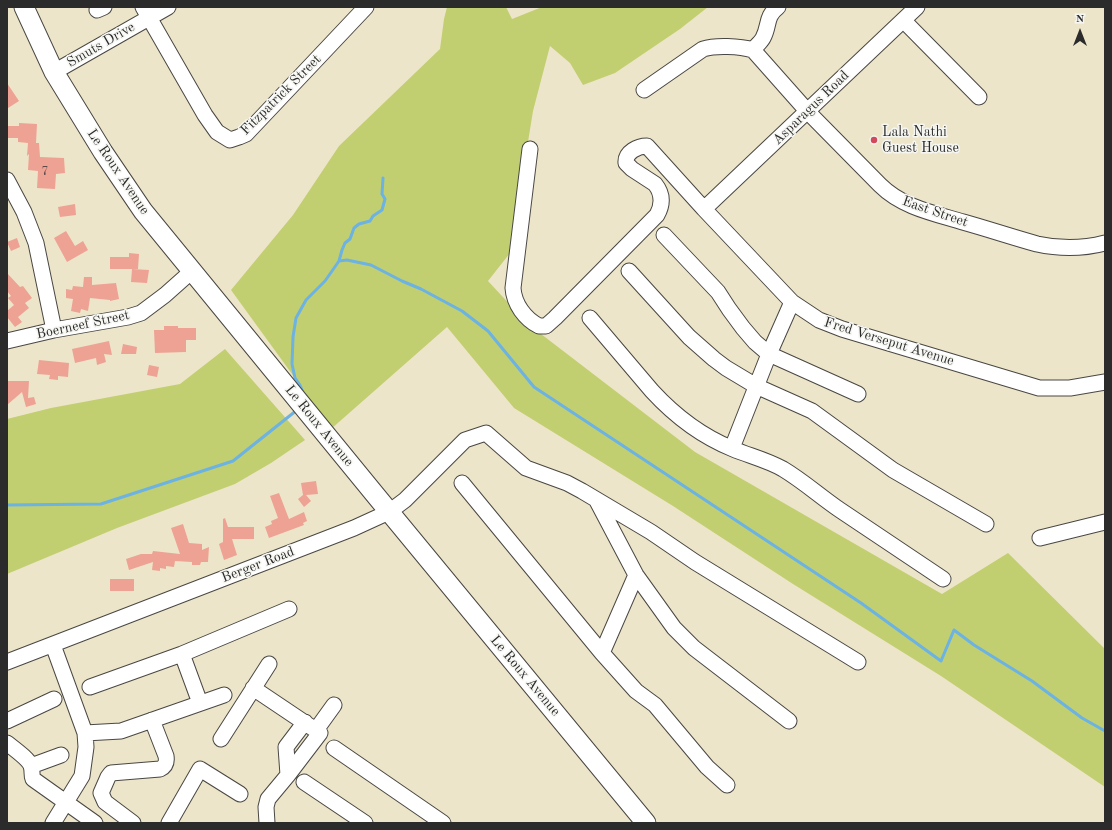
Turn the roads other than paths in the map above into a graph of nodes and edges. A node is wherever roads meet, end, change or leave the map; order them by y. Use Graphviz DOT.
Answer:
graph roads {
  1 [pos="24,7"];
  2 [pos="168,7"];
  3 [pos="366,7"];
  4 [pos="778,7"];
  5 [pos="917,7"];
  6 [pos="146,12"];
  7 [pos="903,20"];
  8 [pos="752,50"];
  9 [pos="54,72"];
  10 [pos="644,90"];
  11 [pos="979,97"];
  12 [pos="808,112"];
  13 [pos="530,149"];
  14 [pos="7,180"];
  15 [pos="704,209"];
  16 [pos="664,235"];
  17 [pos="1105,243"];
  18 [pos="192,271"];
  19 [pos="629,271"];
  20 [pos="792,302"];
  21 [pos="590,318"];
  22 [pos="54,330"];
  23 [pos="7,341"];
  24 [pos="769,354"];
  25 [pos="1105,382"];
  26 [pos="756,386"];
  27 [pos="858,394"];
  28 [pos="732,448"];
  29 [pos="462,482"];
  30 [pos="597,501"];
  31 [pos="389,512"];
  32 [pos="1105,522"];
  33 [pos="986,524"];
  34 [pos="1040,538"];
  35 [pos="636,575"];
  36 [pos="943,579"];
  37 [pos="288,609"];
  38 [pos="53,645"];
  39 [pos="602,653"];
  40 [pos="182,654"];
  41 [pos="7,662"];
  42 [pos="858,662"];
  43 [pos="269,664"];
  44 [pos="90,687"];
  45 [pos="253,688"];
  46 [pos="224,695"];
  47 [pos="54,699"];
  48 [pos="200,703"];
  49 [pos="334,705"];
  50 [pos="152,720"];
  51 [pos="7,721"];
  52 [pos="789,721"];
  53 [pos="314,728"];
  54 [pos="85,733"];
  55 [pos="221,739"];
  56 [pos="7,743"];
  57 [pos="334,748"];
  58 [pos="61,755"];
  59 [pos="31,766"];
  60 [pos="304,782"];
  61 [pos="727,785"];
  62 [pos="240,794"];
  63 [pos="66,803"];
  64 [pos="639,820"];
  65 [pos="53,823"];
  66 [pos="95,823"];
  67 [pos="133,823"];
  68 [pos="170,823"];
  69 [pos="267,823"];
  70 [pos="364,823"];
  71 [pos="443,823"];
  1 -- 9 [label="main road, Le Roux Avenue"];
  2 -- 6 [label="street, Smuts Drive"];
  3 -- 6 [label="street, Fitzpatrick Street"];
  4 -- 8 [label="street"];
  5 -- 7 [label="street, Asparagus Road"];
  6 -- 9 [label="street, Smuts Drive"];
  7 -- 11 [label="street"];
  7 -- 12 [label="street, Asparagus Road"];
  8 -- 10 [label="street"];
  8 -- 12 [label="street, East Street"];
  9 -- 18 [label="main road, Le Roux Avenue"];
  12 -- 15 [label="street, Asparagus Road"];
  12 -- 17 [label="street, East Street"];
  13 -- 15 [label="street, Fred Verseput Avenue"];
  14 -- 22 [label="street"];
  15 -- 20 [label="street, Fred Verseput Avenue"];
  16 -- 24 [label="street"];
  18 -- 22 [label="street, Boerneef Street"];
  18 -- 31 [label="main road, Le Roux Avenue"];
  19 -- 26 [label="street"];
  20 -- 24 [label="street"];
  20 -- 25 [label="street, Fred Verseput Avenue"];
  21 -- 28 [label="street"];
  22 -- 23 [label="street, Boerneef Street"];
  24 -- 26 [label="street"];
  24 -- 27 [label="street"];
  26 -- 28 [label="street"];
  26 -- 33 [label="street"];
  28 -- 36 [label="street"];
  29 -- 39 [label="street"];
  30 -- 31 [label="street, Berger Road"];
  30 -- 35 [label="street"];
  30 -- 42 [label="street"];
  31 -- 38 [label="street, Berger Road"];
  31 -- 64 [label="main road, Le Roux Avenue"];
  32 -- 34 [label="street"];
  35 -- 39 [label="street"];
  35 -- 52 [label="street"];
  37 -- 40 [label="street"];
  38 -- 41 [label="street, Berger Road"];
  38 -- 54 [label="street"];
  39 -- 61 [label="street"];
  40 -- 44 [label="street"];
  40 -- 48 [label="street"];
  43 -- 45 [label="street"];
  45 -- 53 [label="street"];
  45 -- 55 [label="street"];
  46 -- 48 [label="street"];
  47 -- 51 [label="street"];
  48 -- 50 [label="street"];
  49 -- 53 [label="street"];
  50 -- 54 [label="street"];
  50 -- 67 [label="street"];
  53 -- 69 [label="street"];
  54 -- 63 [label="street"];
  56 -- 59 [label="street"];
  57 -- 71 [label="street"];
  58 -- 59 [label="street"];
  59 -- 63 [label="street"];
  60 -- 70 [label="street"];
  62 -- 68 [label="street"];
  63 -- 65 [label="street"];
  63 -- 66 [label="street"];
}
